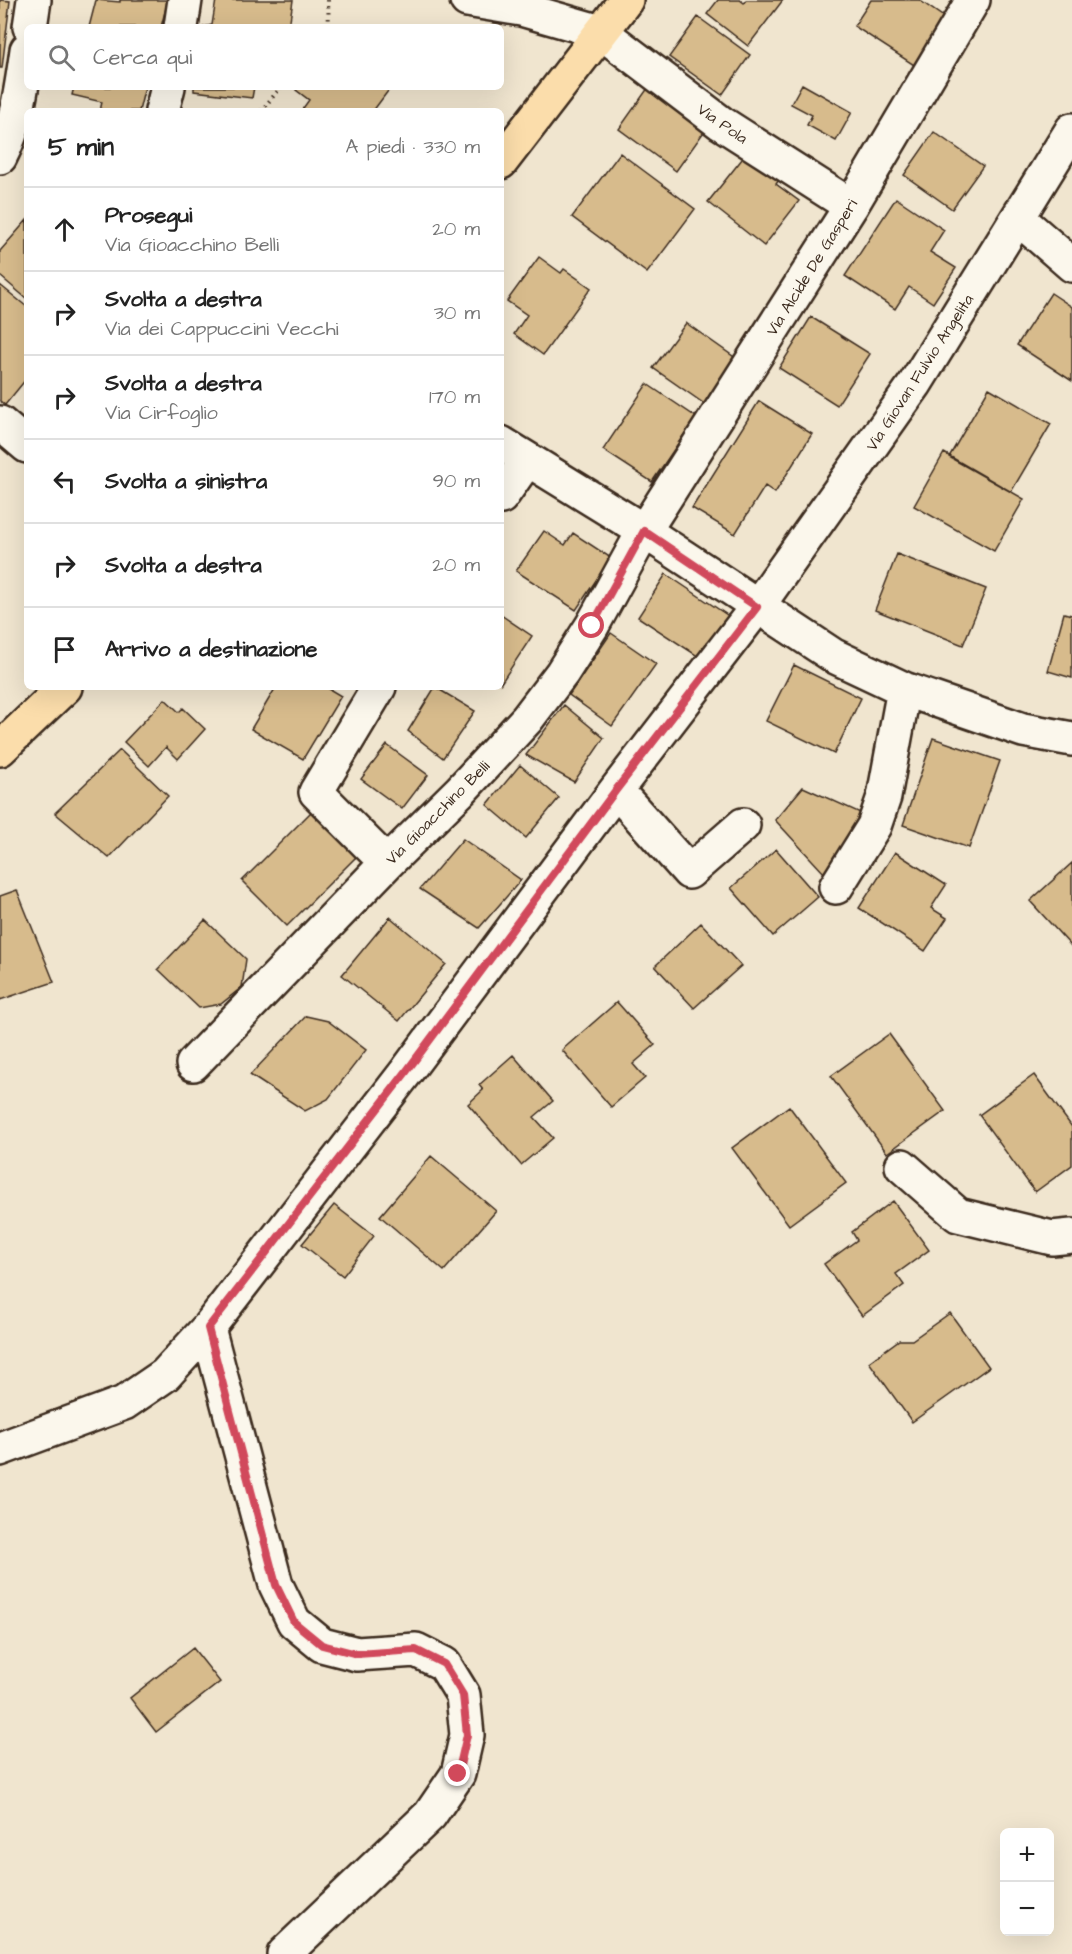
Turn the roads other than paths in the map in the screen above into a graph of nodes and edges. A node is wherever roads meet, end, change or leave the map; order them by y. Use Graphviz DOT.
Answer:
graph roads {
  1 [pos="34,0"];
  2 [pos="185,0"];
  3 [pos="467,0"];
  4 [pos="626,0"];
  5 [pos="973,0"];
  6 [pos="30,24"];
  7 [pos="181,24"];
  8 [pos="601,32"];
  9 [pos="24,70"];
  10 [pos="167,90"];
  11 [pos="163,108"];
  12 [pos="1072,130"];
  13 [pos="9,148"];
  14 [pos="504,158"];
  15 [pos="851,206"];
  16 [pos="1018,218"];
  17 [pos="1072,265"];
  18 [pos="0,423"];
  19 [pos="24,443"];
  20 [pos="514,451"];
  21 [pos="504,486"];
  22 [pos="644,531"];
  23 [pos="757,607"];
  24 [pos="904,689"];
  25 [pos="62,690"];
  26 [pos="377,690"];
  27 [pos="1072,739"];
  28 [pos="0,749"];
  29 [pos="616,790"];
  30 [pos="743,825"];
  31 [pos="387,863"];
  32 [pos="836,887"];
  33 [pos="193,1064"];
  34 [pos="902,1166"];
  35 [pos="1072,1236"];
  36 [pos="212,1322"];
  37 [pos="0,1449"];
  38 [pos="284,1954"];
  1 -- 6 [label="street"];
  2 -- 7 [label="street"];
  3 -- 8 [label="street"];
  4 -- 8 [label="main road"];
  5 -- 15 [label="street, Via Alcide De Gasperi"];
  8 -- 14 [label="main road"];
  8 -- 15 [label="street, Via Pola"];
  9 -- 13 [label="street"];
  10 -- 11 [label="street"];
  12 -- 16 [label="street, Via Giovan Fulvio Angelita"];
  15 -- 22 [label="street, Via Alcide De Gasperi"];
  16 -- 17 [label="street"];
  16 -- 23 [label="street, Via Giovan Fulvio Angelita"];
  18 -- 19 [label="street"];
  20 -- 21 [label="street"];
  20 -- 22 [label="street"];
  22 -- 23 [label="street"];
  22 -- 31 [label="street, Via Gioacchino Belli"];
  23 -- 24 [label="street"];
  23 -- 29 [label="street, Via Giovan Fulvio Angelita"];
  24 -- 27 [label="street"];
  24 -- 32 [label="street"];
  25 -- 28 [label="main road"];
  26 -- 31 [label="street"];
  29 -- 30 [label="street"];
  29 -- 36 [label="street, Via Giovan Fulvio Angelita"];
  31 -- 33 [label="street, Via Gioacchino Belli"];
  34 -- 35 [label="street"];
  36 -- 37 [label="street, Via Giovan Fulvio Angelita"];
  36 -- 38 [label="street"];
}
